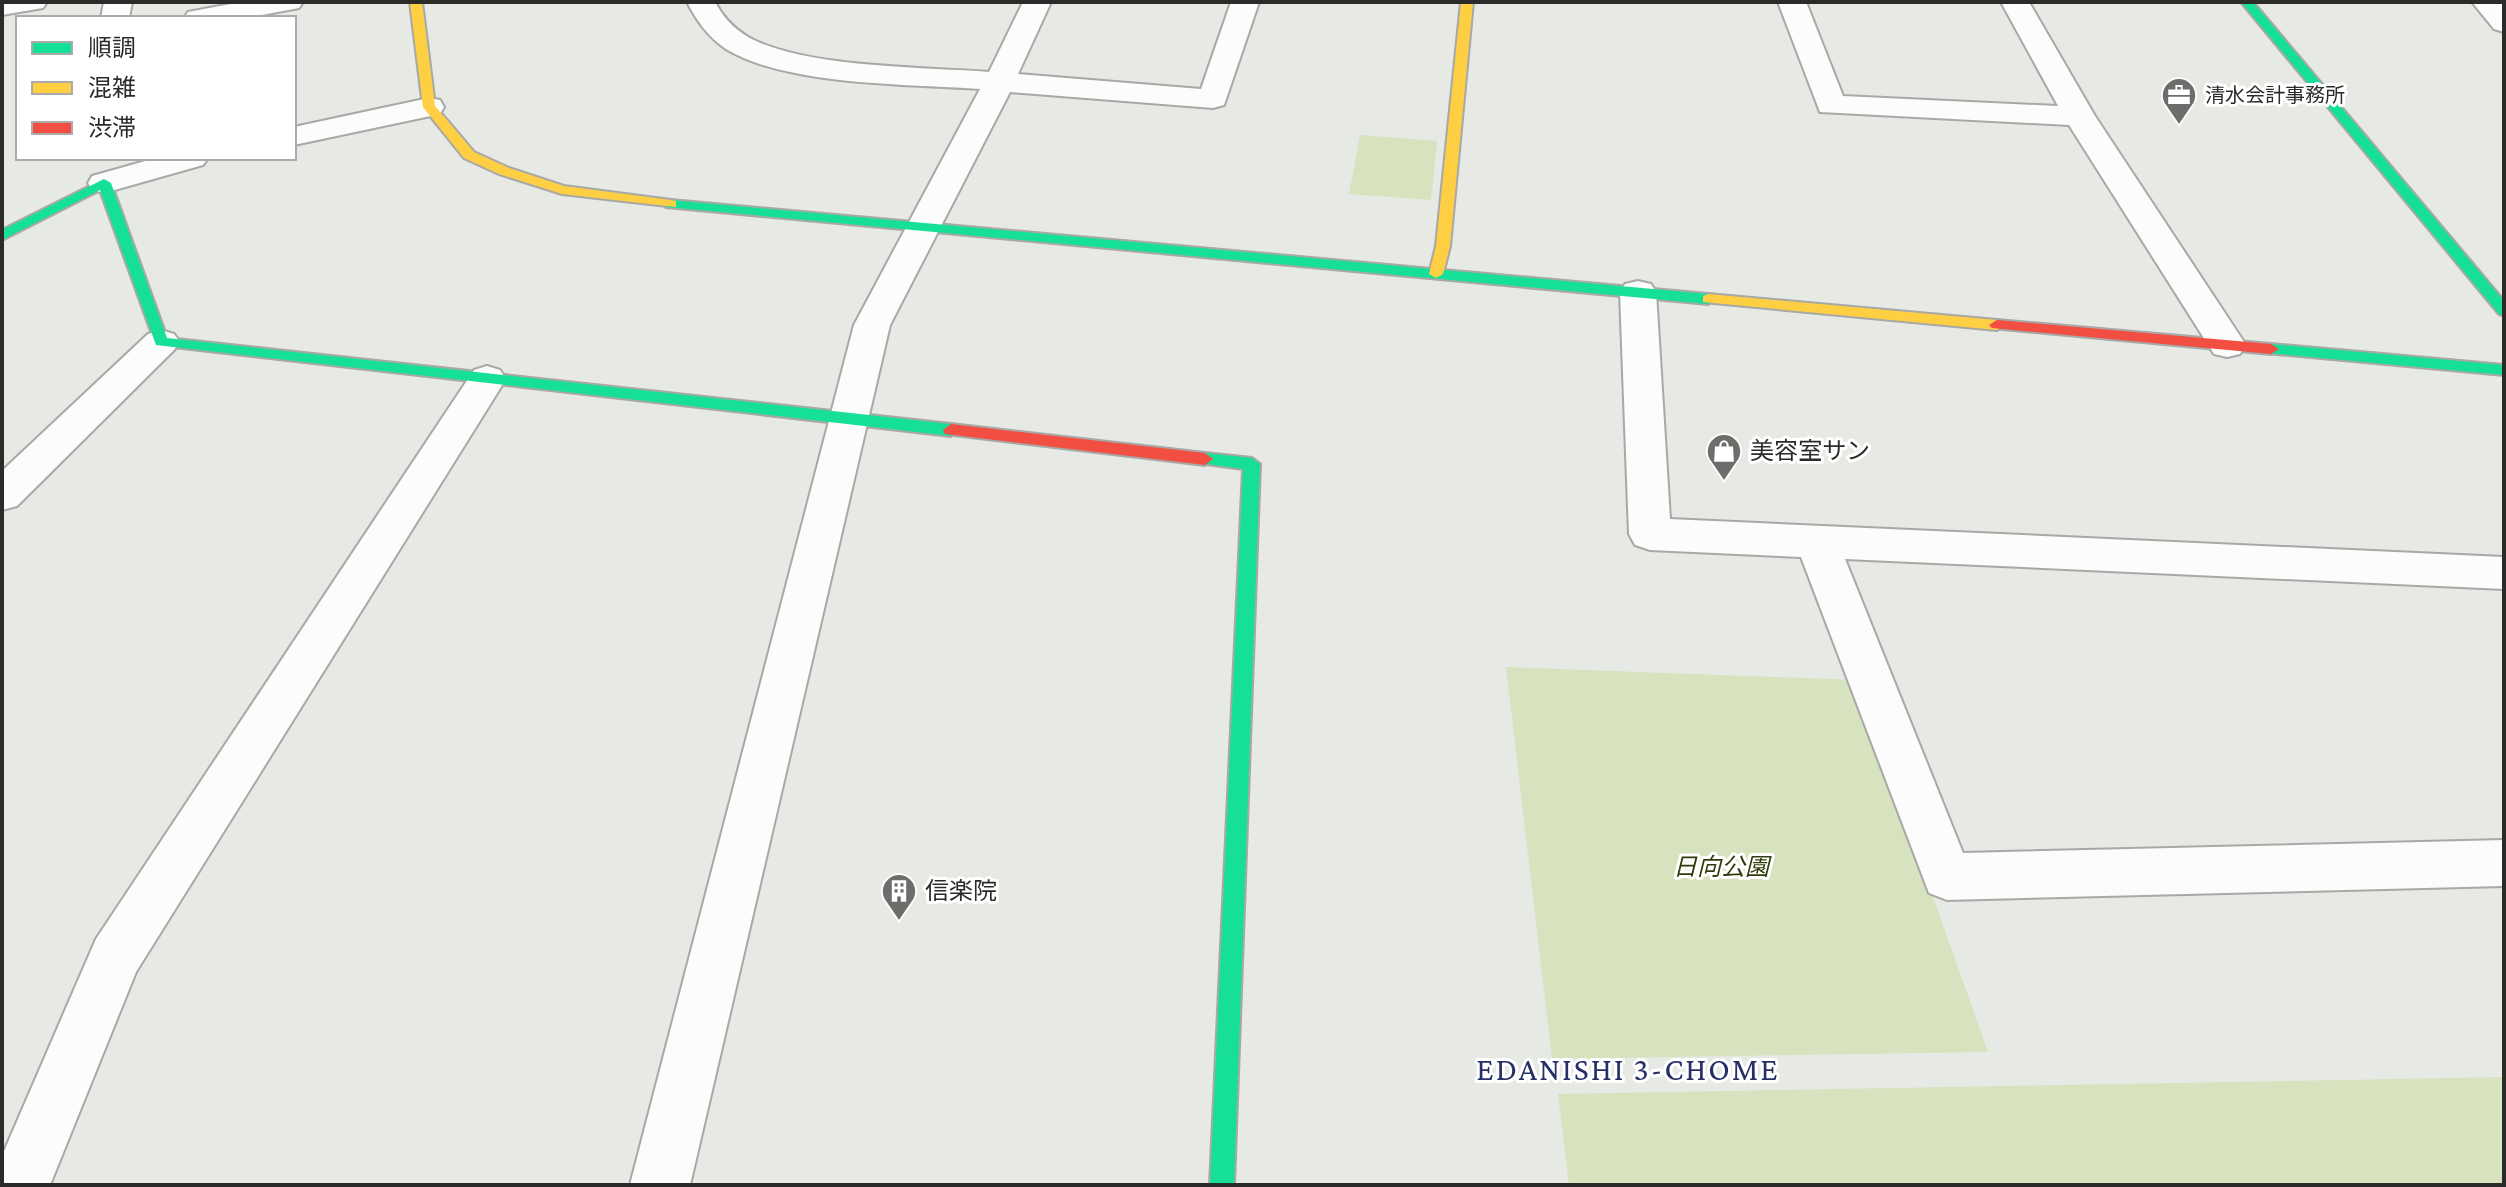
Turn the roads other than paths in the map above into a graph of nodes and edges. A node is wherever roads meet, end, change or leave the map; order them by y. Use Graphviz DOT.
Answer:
graph roads {
  1 [pos="33,2"];
  2 [pos="289,2"];
  3 [pos="416,2"];
  4 [pos="701,2"];
  5 [pos="1037,2"];
  6 [pos="1245,2"];
  7 [pos="1467,2"];
  8 [pos="1792,2"];
  9 [pos="2015,2"];
  10 [pos="2247,2"];
  11 [pos="2486,2"];
  12 [pos="2,7"];
  13 [pos="209,16"];
  14 [pos="2504,23"];
  15 [pos="1000,81"];
  16 [pos="429,107"];
  17 [pos="2079,116"];
  18 [pos="296,136"];
  19 [pos="185,160"];
  20 [pos="104,183"];
  21 [pos="924,229"];
  22 [pos="2,236"];
  23 [pos="1436,274"];
  24 [pos="1638,292"];
  25 [pos="2504,311"];
  26 [pos="161,342"];
  27 [pos="2227,345"];
  28 [pos="2504,370"];
  29 [pos="487,379"];
  30 [pos="848,420"];
  31 [pos="2,495"];
  32 [pos="1817,543"];
  33 [pos="2504,573"];
  34 [pos="2504,863"];
  35 [pos="20,1185"];
  36 [pos="660,1185"];
  37 [pos="1222,1185"];
  1 -- 12 [label="street"];
  2 -- 13 [label="street"];
  3 -- 16 [label="street"];
  4 -- 15 [label="street"];
  5 -- 15 [label="street"];
  6 -- 15 [label="street"];
  7 -- 23 [label="street"];
  8 -- 17 [label="street"];
  9 -- 17 [label="street"];
  10 -- 25 [label="street"];
  11 -- 14 [label="street"];
  15 -- 21 [label="street"];
  16 -- 18 [label="street"];
  16 -- 21 [label="street"];
  17 -- 27 [label="street"];
  19 -- 20 [label="street"];
  20 -- 22 [label="street"];
  20 -- 26 [label="street"];
  21 -- 23 [label="street"];
  21 -- 30 [label="street"];
  23 -- 24 [label="street"];
  24 -- 27 [label="street"];
  24 -- 32 [label="street"];
  26 -- 29 [label="street"];
  26 -- 31 [label="street"];
  27 -- 28 [label="street"];
  29 -- 30 [label="street"];
  29 -- 35 [label="street"];
  30 -- 36 [label="street"];
  30 -- 37 [label="street"];
  32 -- 33 [label="street"];
  32 -- 34 [label="street"];
}
